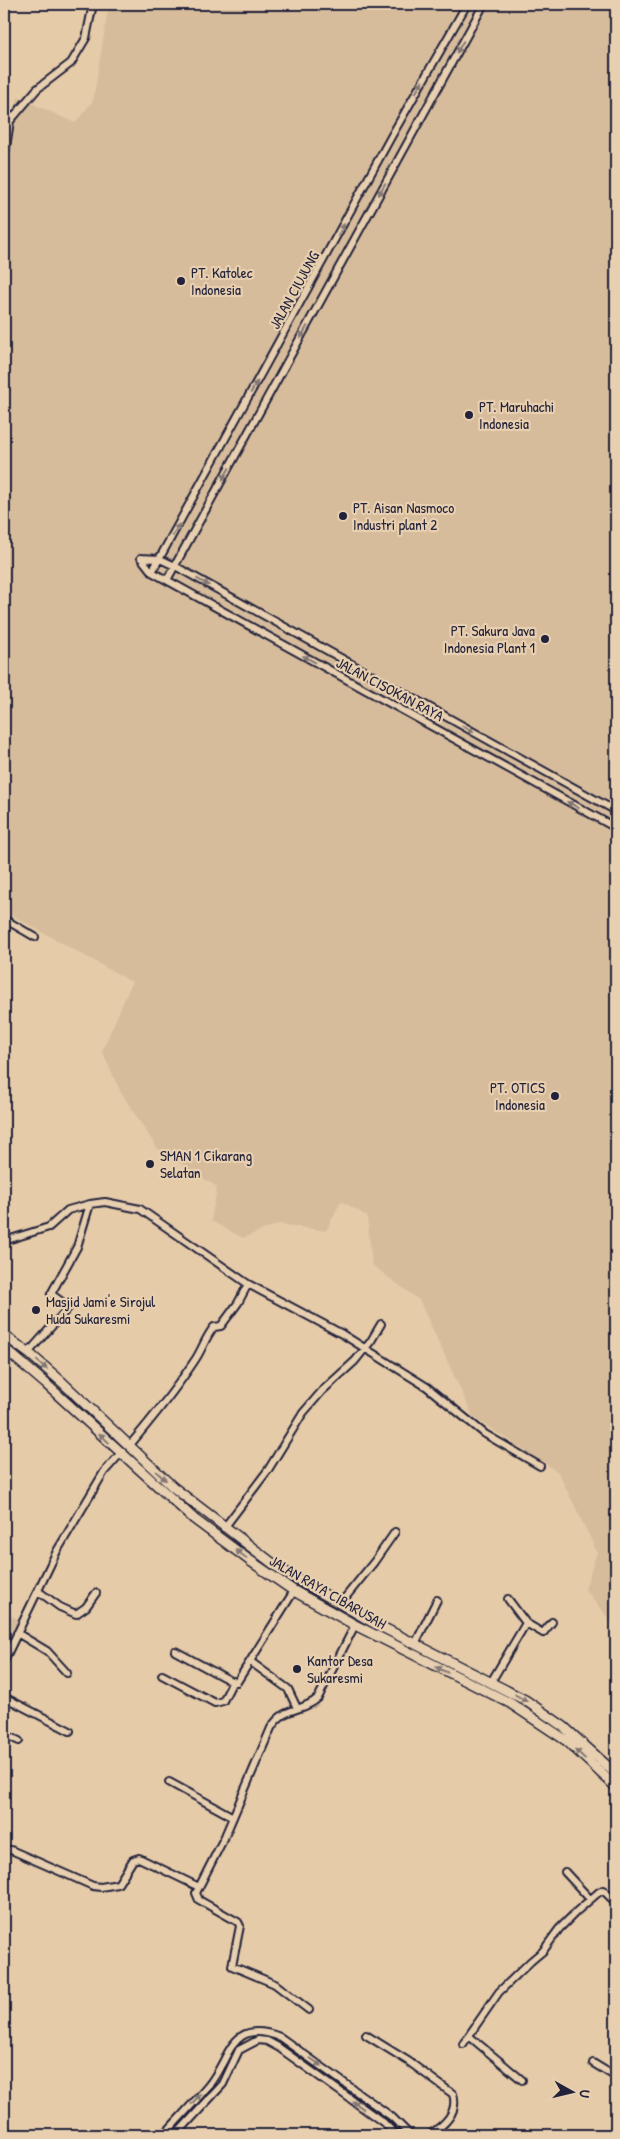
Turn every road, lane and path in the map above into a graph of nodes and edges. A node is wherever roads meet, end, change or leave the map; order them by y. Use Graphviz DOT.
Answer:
graph roads {
  1 [pos="93,4"];
  2 [pos="467,4"];
  3 [pos="484,4"];
  4 [pos="4,161"];
  5 [pos="160,559"];
  6 [pos="175,566"];
  7 [pos="152,572"];
  8 [pos="167,580"];
  9 [pos="616,811"];
  10 [pos="616,828"];
  11 [pos="4,919"];
  12 [pos="36,937"];
  13 [pos="90,1204"];
  14 [pos="4,1241"];
  15 [pos="248,1284"];
  16 [pos="382,1324"];
  17 [pos="4,1335"];
  18 [pos="15,1342"];
  19 [pos="366,1349"];
  20 [pos="6,1350"];
  21 [pos="28,1353"];
  22 [pos="129,1446"];
  23 [pos="120,1454"];
  24 [pos="540,1466"];
  25 [pos="224,1528"];
  26 [pos="394,1532"];
  27 [pos="294,1591"];
  28 [pos="38,1592"];
  29 [pos="96,1593"];
  30 [pos="508,1599"];
  31 [pos="437,1600"];
  32 [pos="341,1605"];
  33 [pos="336,1614"];
  34 [pos="552,1622"];
  35 [pos="526,1623"];
  36 [pos="355,1625"];
  37 [pos="17,1633"];
  38 [pos="415,1644"];
  39 [pos="175,1651"];
  40 [pos="4,1661"];
  41 [pos="251,1662"];
  42 [pos="66,1673"];
  43 [pos="162,1676"];
  44 [pos="233,1681"];
  45 [pos="491,1682"];
  46 [pos="4,1697"];
  47 [pos="297,1708"];
  48 [pos="70,1731"];
  49 [pos="4,1734"];
  50 [pos="19,1741"];
  51 [pos="616,1774"];
  52 [pos="169,1782"];
  53 [pos="616,1787"];
  54 [pos="232,1817"];
  55 [pos="4,1850"];
  56 [pos="564,1872"];
  57 [pos="198,1887"];
  58 [pos="590,1899"];
  59 [pos="616,1902"];
  60 [pos="309,2010"];
  61 [pos="366,2035"];
  62 [pos="469,2036"];
  63 [pos="463,2044"];
  64 [pos="593,2063"];
  65 [pos="616,2077"];
  66 [pos="522,2080"];
  67 [pos="164,2135"];
  68 [pos="176,2135"];
  69 [pos="396,2135"];
  70 [pos="410,2135"];
  71 [pos="429,2135"];
  1 -- 4 [label="street"];
  5 -- 2 [label="street, JALAN CIUJUNG, one-way"];
  3 -- 6 [label="street, one-way"];
  5 -- 6 [label="street, JALAN CISOKAN RAYA"];
  5 -- 7 [label="street, JALAN CIUJUNG"];
  5 -- 7 [label="street"];
  6 -- 8 [label="street"];
  6 -- 9 [label="street, JALAN CISOKAN RAYA, one-way"];
  7 -- 8 [label="street, JALAN CISOKAN RAYA"];
  10 -- 8 [label="street, JALAN CISOKAN RAYA, one-way"];
  11 -- 12 [label="street"];
  13 -- 14 [label="street"];
  13 -- 15 [label="street"];
  13 -- 21 [label="street"];
  15 -- 19 [label="street"];
  15 -- 22 [label="street"];
  16 -- 19 [label="street"];
  17 -- 18 [label="street, JALAN RAYA CIBARUSAH"];
  18 -- 20 [label="street"];
  18 -- 21 [label="street, JALAN RAYA CIBARUSAH"];
  19 -- 24 [label="street"];
  19 -- 25 [label="street"];
  23 -- 20 [label="street, JALAN RAYA CIBARUSAH, one-way"];
  21 -- 22 [label="street, JALAN RAYA CIBARUSAH, one-way"];
  22 -- 25 [label="street, JALAN RAYA CIBARUSAH, one-way"];
  27 -- 23 [label="street, JALAN RAYA CIBARUSAH, one-way"];
  23 -- 28 [label="street"];
  25 -- 32 [label="street, JALAN RAYA CIBARUSAH"];
  26 -- 32 [label="street"];
  27 -- 33 [label="street, JALAN RAYA CIBARUSAH"];
  27 -- 41 [label="street"];
  28 -- 29 [label="street"];
  28 -- 37 [label="street"];
  30 -- 35 [label="street"];
  31 -- 38 [label="street"];
  32 -- 33 [label="street"];
  32 -- 38 [label="street, JALAN RAYA CIBARUSAH"];
  33 -- 36 [label="street, JALAN RAYA CIBARUSAH"];
  34 -- 35 [label="street"];
  35 -- 45 [label="street"];
  36 -- 47 [label="street"];
  53 -- 36 [label="street, JALAN RAYA CIBARUSAH, one-way"];
  37 -- 40 [label="street"];
  37 -- 42 [label="street"];
  38 -- 45 [label="street, JALAN RAYA CIBARUSAH"];
  39 -- 44 [label="street"];
  41 -- 44 [label="street"];
  41 -- 47 [label="street"];
  43 -- 44 [label="street"];
  45 -- 51 [label="street, JALAN RAYA CIBARUSAH, one-way"];
  46 -- 48 [label="street"];
  47 -- 54 [label="street"];
  49 -- 50 [label="street"];
  52 -- 54 [label="street"];
  54 -- 57 [label="street"];
  55 -- 57 [label="street"];
  56 -- 58 [label="street"];
  57 -- 60 [label="street"];
  58 -- 59 [label="street"];
  58 -- 62 [label="street"];
  61 -- 71 [label="street"];
  62 -- 63 [label="street"];
  62 -- 66 [label="street"];
  64 -- 65 [label="street"];
  67 -- 70 [label="street, one-way"];
  69 -- 68 [label="street, one-way"];
}
